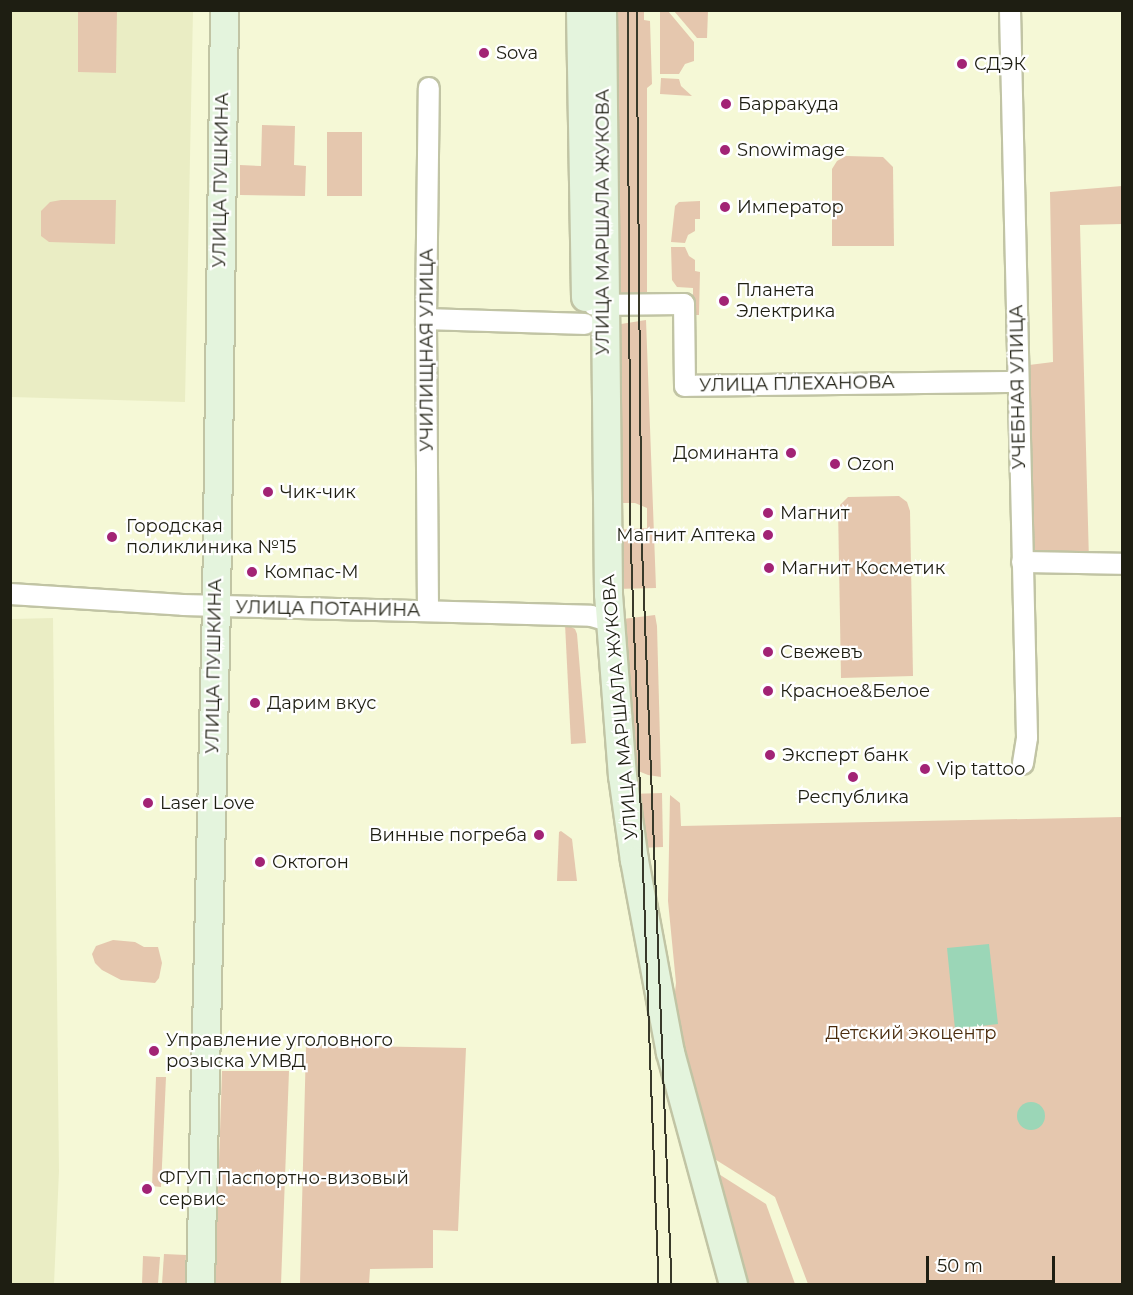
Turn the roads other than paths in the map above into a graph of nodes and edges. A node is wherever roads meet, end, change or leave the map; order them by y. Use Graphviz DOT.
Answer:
graph roads {
  1 [pos="224,10"];
  2 [pos="580,10"];
  3 [pos="602,10"];
  4 [pos="1010,10"];
  5 [pos="429,88"];
  6 [pos="592,311"];
  7 [pos="426,319"];
  8 [pos="1018,382"];
  9 [pos="1023,562"];
  10 [pos="1122,564"];
  11 [pos="10,594"];
  12 [pos="216,606"];
  13 [pos="428,611"];
  14 [pos="600,618"];
  15 [pos="1023,764"];
  16 [pos="200,1284"];
  17 [pos="714,1284"];
  18 [pos="733,1284"];
  1 -- 12 [label="main road, УЛИЦА ПУШКИНА"];
  2 -- 6 [label="main road, УЛИЦА МАРШАЛА ЖУКОВА"];
  3 -- 6 [label="main road, УЛИЦА МАРШАЛА ЖУКОВА"];
  4 -- 8 [label="street, УЧЕБНАЯ УЛИЦА"];
  5 -- 7 [label="street, УЧИЛИЩНАЯ УЛИЦА"];
  6 -- 7 [label="street"];
  6 -- 8 [label="street, УЛИЦА ПЛЕХАНОВА"];
  6 -- 14 [label="main road, УЛИЦА МАРШАЛА ЖУКОВА"];
  7 -- 13 [label="street, УЧИЛИЩНАЯ УЛИЦА"];
  8 -- 9 [label="street, УЧЕБНАЯ УЛИЦА"];
  9 -- 10 [label="street"];
  9 -- 15 [label="street, УЧЕБНАЯ УЛИЦА"];
  11 -- 12 [label="street, УЛИЦА ПОТАНИНА"];
  12 -- 13 [label="street, УЛИЦА ПОТАНИНА"];
  12 -- 16 [label="main road, УЛИЦА ПУШКИНА"];
  13 -- 14 [label="street, УЛИЦА ПОТАНИНА"];
  14 -- 17 [label="main road, УЛИЦА МАРШАЛА ЖУКОВА"];
  14 -- 18 [label="main road, УЛИЦА МАРШАЛА ЖУКОВА"];
}
